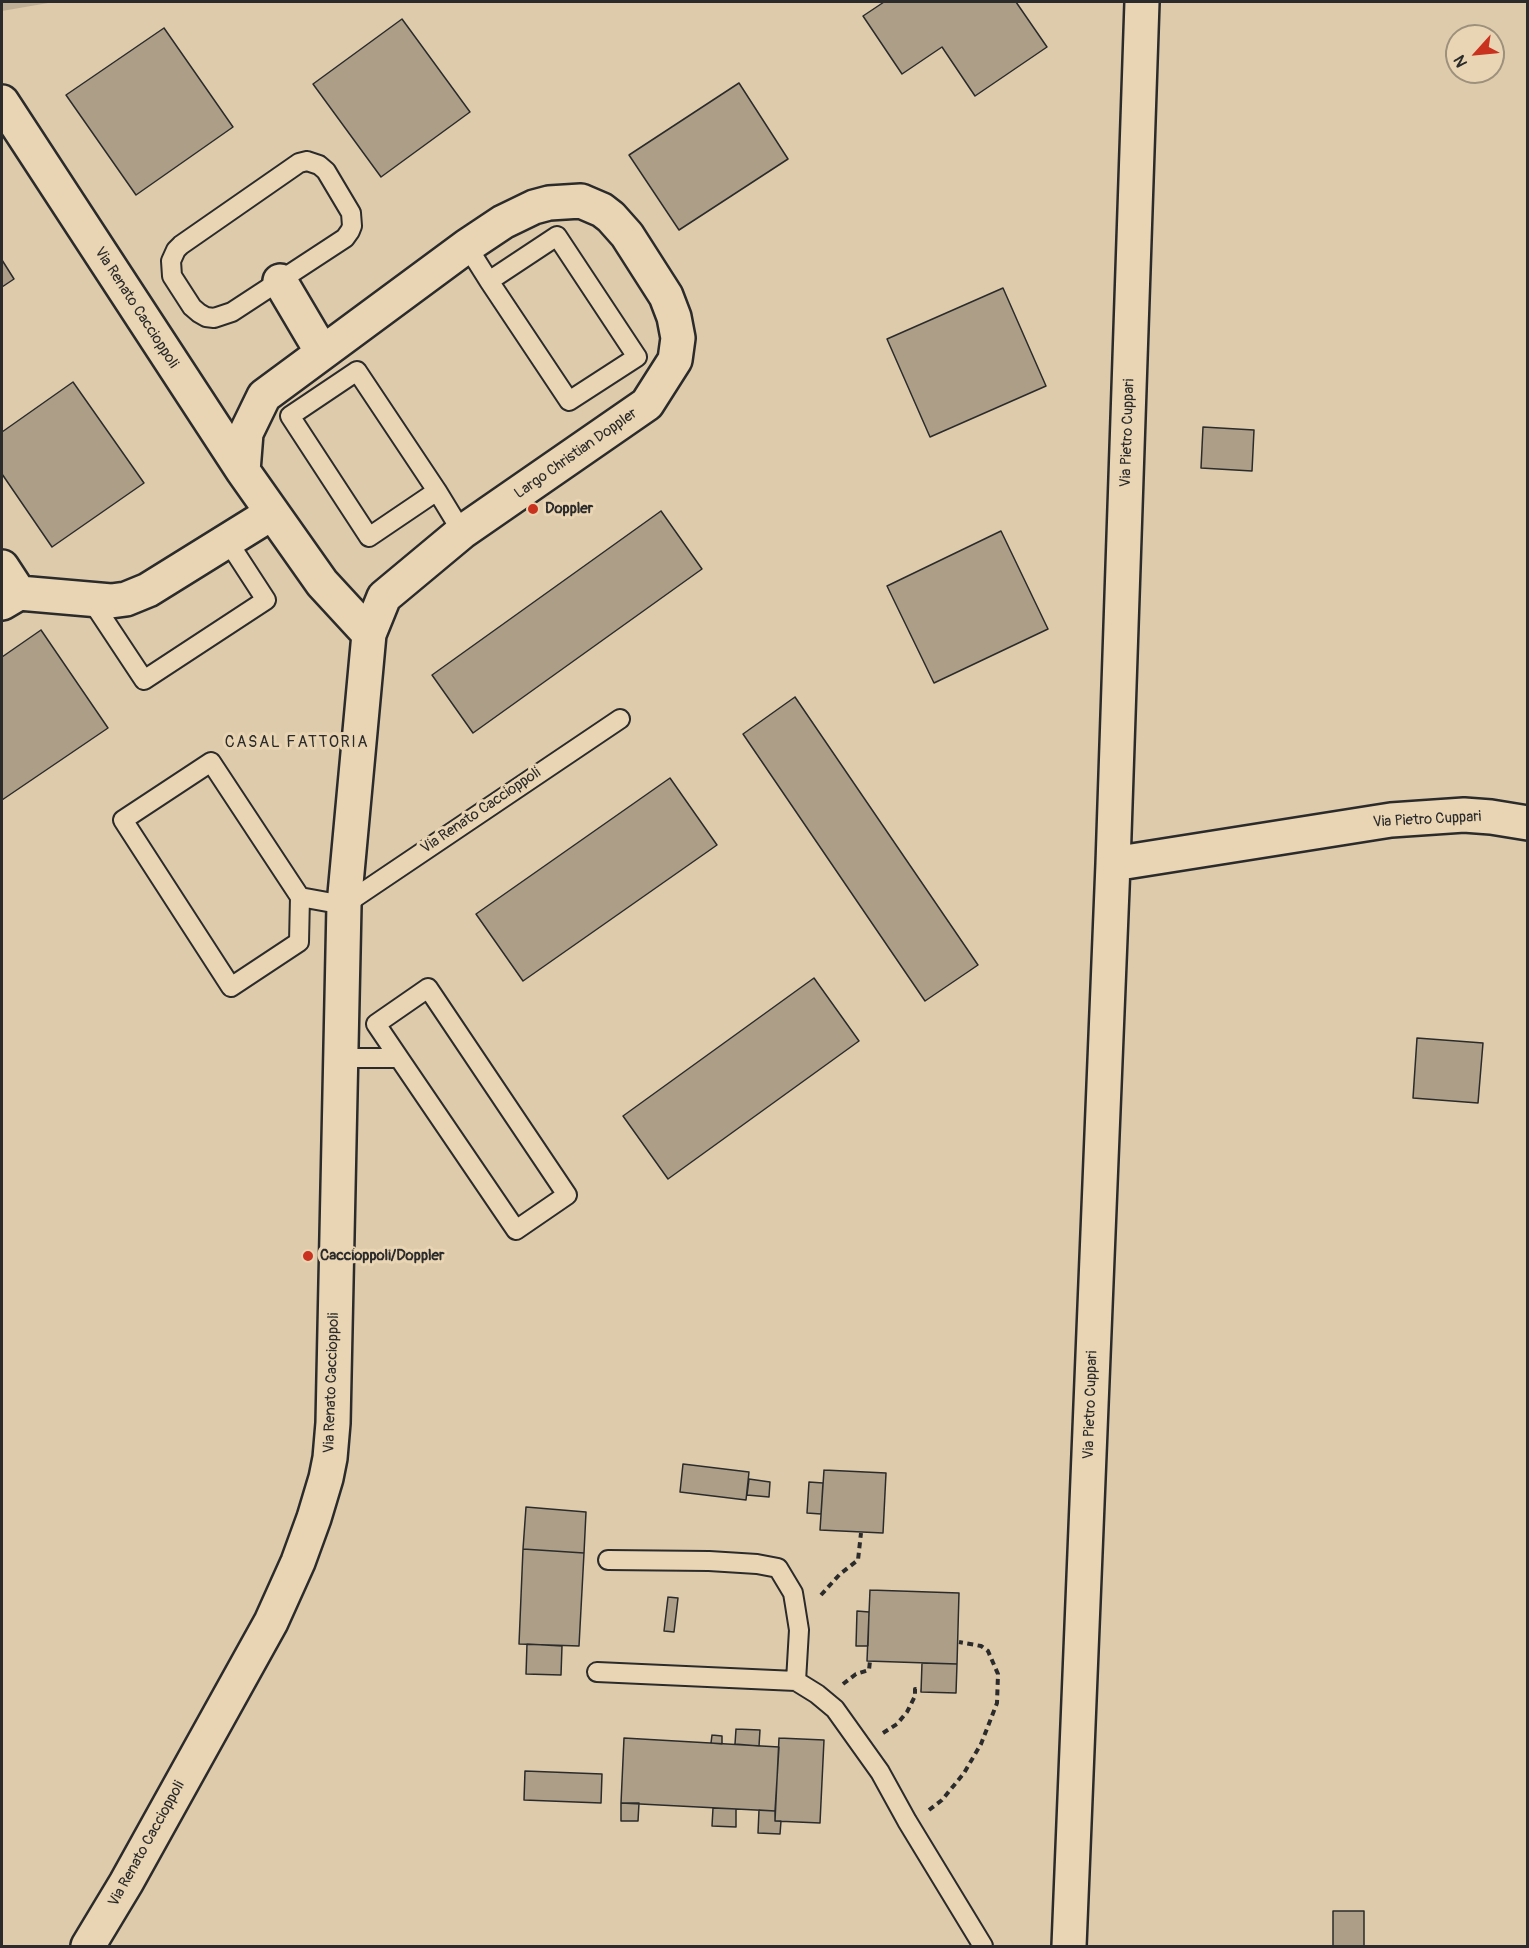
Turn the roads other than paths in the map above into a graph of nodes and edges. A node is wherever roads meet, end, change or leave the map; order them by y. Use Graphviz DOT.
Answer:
graph roads {
  1 [pos="1142,2"];
  2 [pos="2,102"];
  3 [pos="467,246"];
  4 [pos="280,281"];
  5 [pos="489,281"];
  6 [pos="322,352"];
  7 [pos="243,471"];
  8 [pos="437,491"];
  9 [pos="272,513"];
  10 [pos="462,532"];
  11 [pos="227,540"];
  12 [pos="7,588"];
  13 [pos="92,600"];
  14 [pos="369,634"];
  15 [pos="620,718"];
  16 [pos="1527,822"];
  17 [pos="1113,864"];
  18 [pos="300,897"];
  19 [pos="344,905"];
  20 [pos="341,1058"];
  21 [pos="399,1058"];
  22 [pos="608,1560"];
  23 [pos="597,1672"];
  24 [pos="796,1681"];
  25 [pos="88,1947"];
  26 [pos="983,1947"];
  27 [pos="1069,1947"];
  1 -- 17 [label="street, Via Pietro Cuppari"];
  2 -- 7 [label="street, Via Renato Caccioppoli"];
  3 -- 5 [label="lane"];
  3 -- 6 [label="street, Largo Christian Doppler"];
  3 -- 10 [label="street, Largo Christian Doppler"];
  4 -- 4 [label="lane"];
  4 -- 6 [label="street"];
  5 -- 5 [label="lane"];
  6 -- 7 [label="street, Largo Christian Doppler"];
  7 -- 9 [label="street, Via Renato Caccioppoli"];
  8 -- 8 [label="lane"];
  8 -- 10 [label="lane"];
  9 -- 11 [label="street"];
  9 -- 14 [label="street, Via Renato Caccioppoli"];
  10 -- 14 [label="street, Largo Christian Doppler"];
  11 -- 13 [label="street"];
  11 -- 13 [label="lane"];
  12 -- 13 [label="street"];
  14 -- 19 [label="street, Via Renato Caccioppoli"];
  15 -- 19 [label="lane, Via Renato Caccioppoli"];
  16 -- 17 [label="street, Via Pietro Cuppari"];
  17 -- 27 [label="street, Via Pietro Cuppari"];
  18 -- 18 [label="lane"];
  18 -- 19 [label="lane"];
  19 -- 20 [label="street, Via Renato Caccioppoli"];
  20 -- 21 [label="lane"];
  20 -- 25 [label="street, Via Renato Caccioppoli"];
  21 -- 21 [label="lane"];
  22 -- 24 [label="lane"];
  23 -- 24 [label="lane"];
  24 -- 26 [label="lane"];
}
